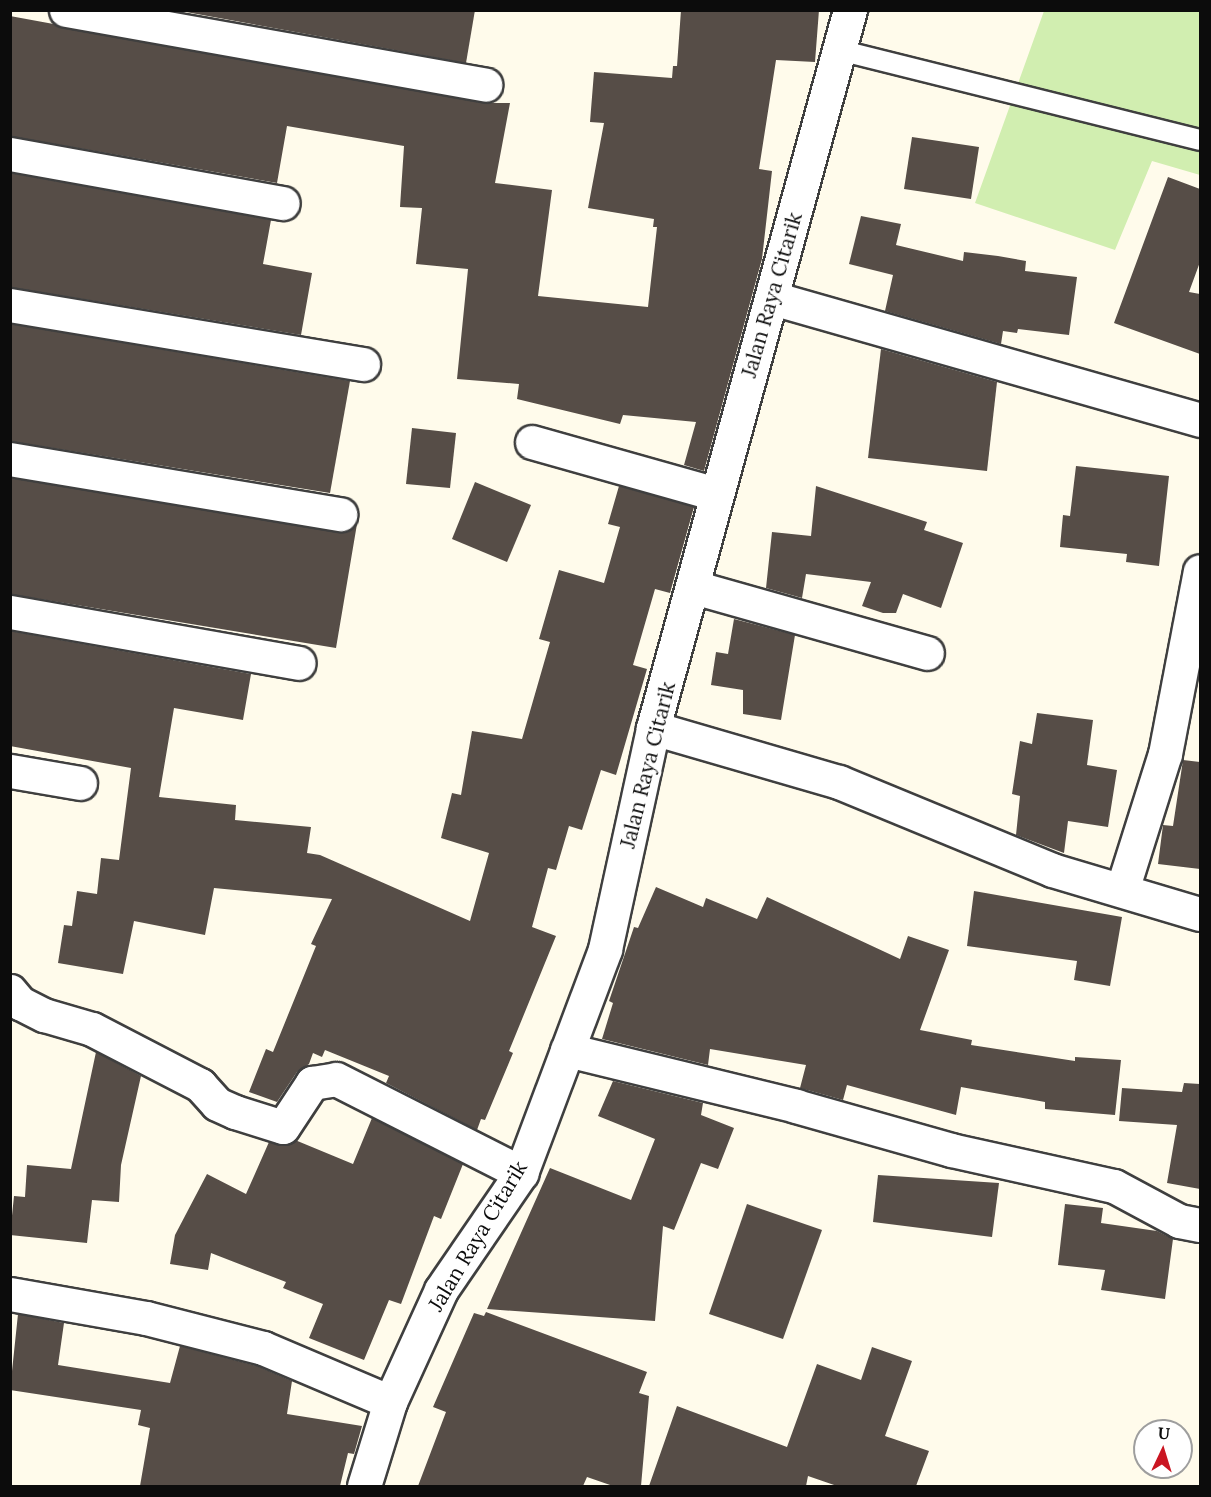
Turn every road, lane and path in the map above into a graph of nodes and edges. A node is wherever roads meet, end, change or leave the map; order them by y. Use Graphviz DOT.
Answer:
graph roads {
  1 [pos="66,10"];
  2 [pos="850,10"];
  3 [pos="839,50"];
  4 [pos="485,85"];
  5 [pos="1200,140"];
  6 [pos="10,154"];
  7 [pos="284,204"];
  8 [pos="772,298"];
  9 [pos="10,304"];
  10 [pos="363,364"];
  11 [pos="1200,420"];
  12 [pos="532,442"];
  13 [pos="10,459"];
  14 [pos="716,494"];
  15 [pos="339,514"];
  16 [pos="1200,571"];
  17 [pos="694,587"];
  18 [pos="10,612"];
  19 [pos="927,653"];
  20 [pos="299,663"];
  21 [pos="653,728"];
  22 [pos="10,771"];
  23 [pos="81,783"];
  24 [pos="1122,890"];
  25 [pos="1200,914"];
  26 [pos="10,991"];
  27 [pos="567,1050"];
  28 [pos="521,1173"];
  29 [pos="1200,1225"];
  30 [pos="10,1294"];
  31 [pos="390,1402"];
  32 [pos="364,1486"];
  1 -- 4 [label="street"];
  2 -- 3 [label="street, Jalan Raya Citarik"];
  3 -- 5 [label="lane"];
  3 -- 8 [label="street, Jalan Raya Citarik"];
  6 -- 7 [label="street"];
  8 -- 11 [label="street"];
  8 -- 14 [label="street, Jalan Raya Citarik"];
  9 -- 10 [label="street"];
  12 -- 14 [label="street"];
  13 -- 15 [label="street"];
  14 -- 17 [label="street, Jalan Raya Citarik"];
  16 -- 24 [label="street"];
  17 -- 19 [label="street"];
  17 -- 21 [label="street, Jalan Raya Citarik"];
  18 -- 20 [label="street"];
  21 -- 24 [label="street"];
  21 -- 27 [label="street, Jalan Raya Citarik"];
  22 -- 23 [label="street"];
  24 -- 25 [label="street"];
  26 -- 28 [label="street"];
  27 -- 28 [label="street, Jalan Raya Citarik"];
  27 -- 29 [label="street"];
  28 -- 31 [label="street, Jalan Raya Citarik"];
  30 -- 31 [label="street"];
  31 -- 32 [label="street, Jalan Raya Citarik"];
}
